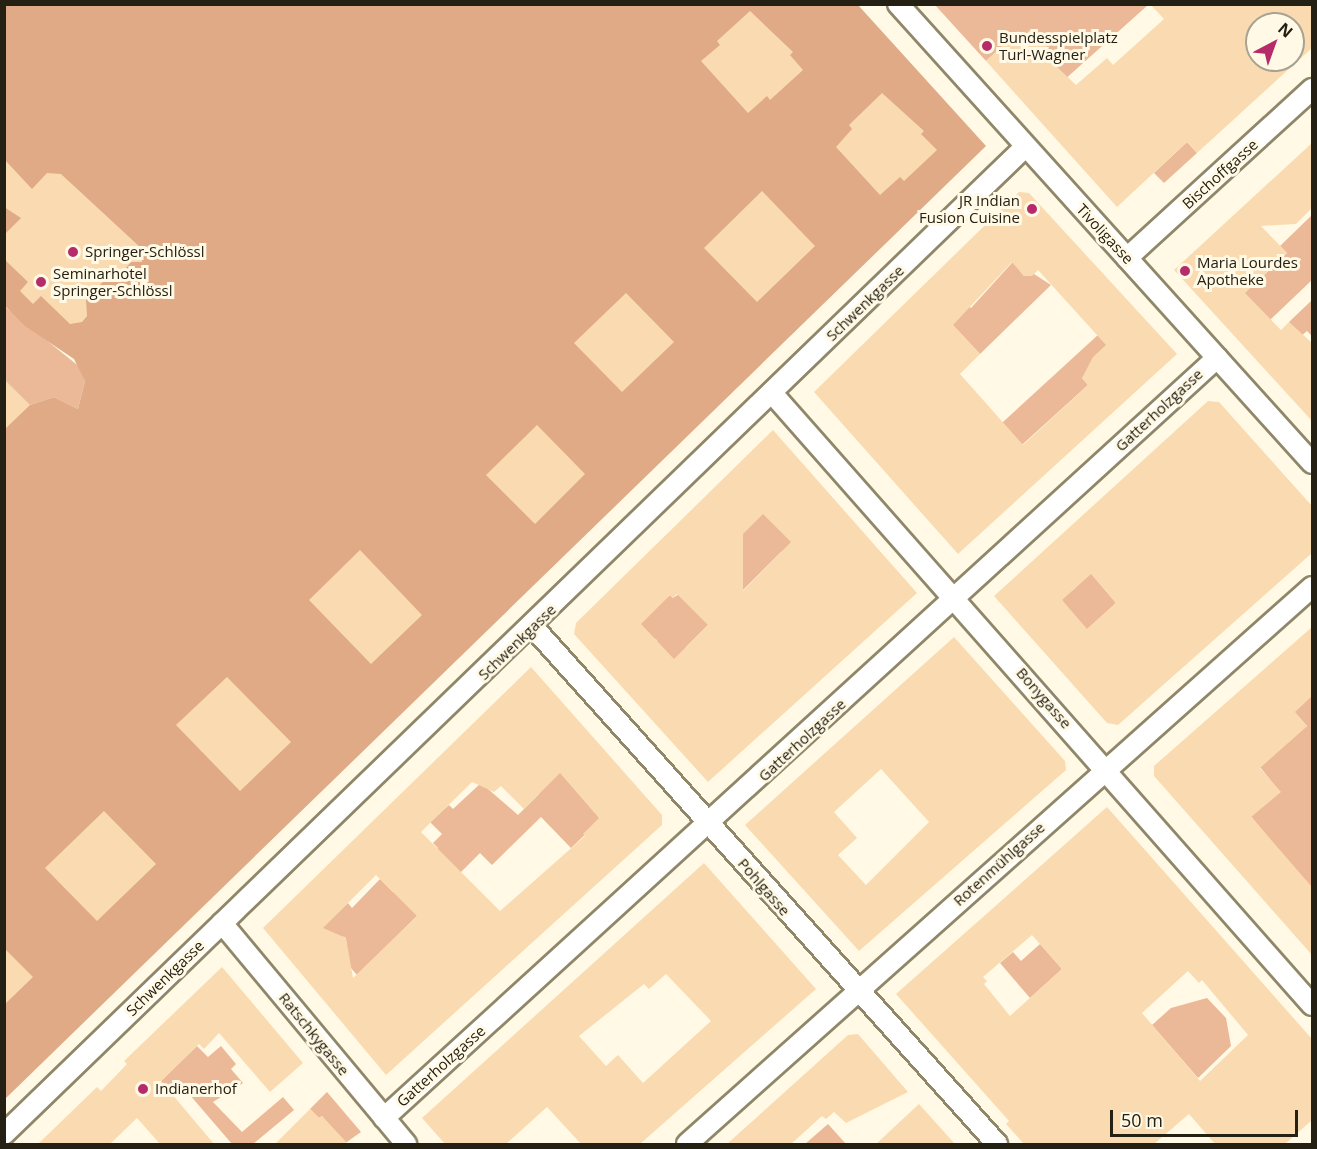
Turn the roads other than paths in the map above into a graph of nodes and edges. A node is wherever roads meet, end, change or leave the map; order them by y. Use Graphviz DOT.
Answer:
graph roads {
  1 [pos="898,4"];
  2 [pos="1312,89"];
  3 [pos="1026,146"];
  4 [pos="1127,258"];
  5 [pos="1217,358"];
  6 [pos="772,393"];
  7 [pos="1312,463"];
  8 [pos="1312,586"];
  9 [pos="956,598"];
  10 [pos="533,627"];
  11 [pos="1106,769"];
  12 [pos="709,825"];
  13 [pos="222,923"];
  14 [pos="858,989"];
  15 [pos="1312,1005"];
  16 [pos="384,1118"];
  17 [pos="4,1134"];
  18 [pos="406,1144"];
  19 [pos="687,1144"];
  20 [pos="997,1144"];
  1 -- 3 [label="street, Tivoligasse"];
  2 -- 4 [label="street, Bischoffgasse"];
  3 -- 4 [label="street, Tivoligasse"];
  3 -- 6 [label="street, Schwenkgasse"];
  4 -- 5 [label="street, Tivoligasse"];
  5 -- 7 [label="street, Tivoligasse"];
  5 -- 9 [label="street, Gatterholzgasse"];
  6 -- 9 [label="street, Bonygasse"];
  6 -- 10 [label="street, Schwenkgasse"];
  8 -- 11 [label="street, Rotenmühlgasse"];
  9 -- 11 [label="street, Bonygasse"];
  9 -- 12 [label="street, Gatterholzgasse"];
  10 -- 12 [label="street, Pohlgasse"];
  10 -- 13 [label="street, Schwenkgasse"];
  11 -- 14 [label="street, Rotenmühlgasse"];
  11 -- 15 [label="street, Bonygasse"];
  12 -- 14 [label="street, Pohlgasse"];
  12 -- 16 [label="street, Gatterholzgasse"];
  13 -- 16 [label="street, Ratschkygasse"];
  13 -- 17 [label="street, Schwenkgasse"];
  14 -- 19 [label="street, Rotenmühlgasse"];
  14 -- 20 [label="street, Pohlgasse"];
  16 -- 18 [label="street, Ratschkygasse"];
}
